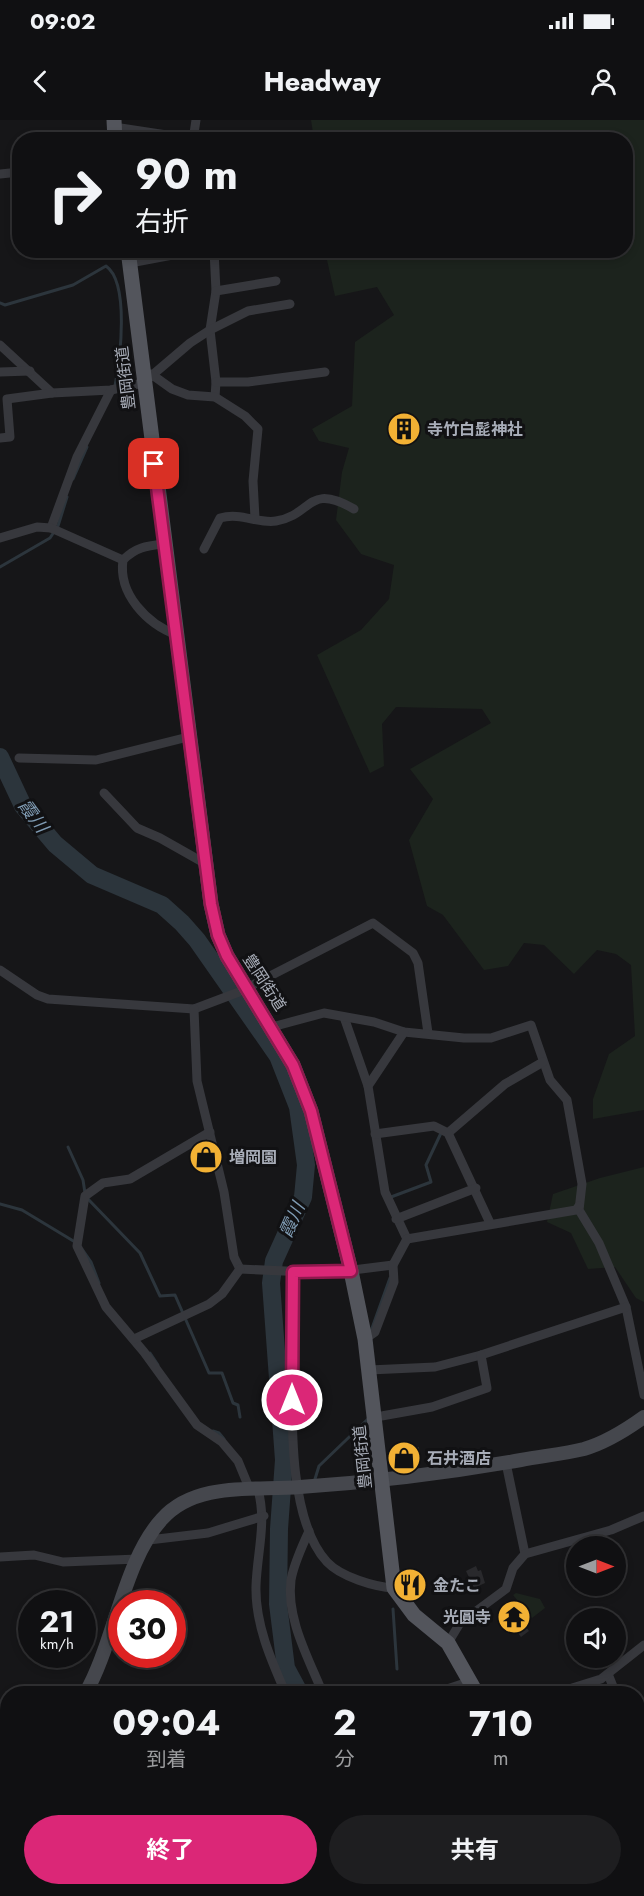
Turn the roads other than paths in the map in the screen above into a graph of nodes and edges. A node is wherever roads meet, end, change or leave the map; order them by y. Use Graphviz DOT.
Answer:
graph roads {
  1 [pos="114,129"];
  2 [pos="138,132"];
  3 [pos="129,258"];
  4 [pos="214,258"];
  5 [pos="276,281"];
  6 [pos="216,291"];
  7 [pos="290,304"];
  8 [pos="210,330"];
  9 [pos="0,345"];
  10 [pos="30,371"];
  11 [pos="0,372"];
  12 [pos="325,372"];
  13 [pos="147,379"];
  14 [pos="216,382"];
  15 [pos="111,390"];
  16 [pos="52,393"];
  17 [pos="214,396"];
  18 [pos="0,438"];
  19 [pos="354,509"];
  20 [pos="255,518"];
  21 [pos="54,529"];
  22 [pos="0,538"];
  23 [pos="164,544"];
  24 [pos="204,549"];
  25 [pos="123,560"];
  26 [pos="177,635"];
  27 [pos="188,737"];
  28 [pos="19,758"];
  29 [pos="104,793"];
  30 [pos="206,864"];
  31 [pos="0,970"];
  32 [pos="243,990"];
  33 [pos="194,1009"];
  34 [pos="344,1017"];
  35 [pos="272,1027"];
  36 [pos="404,1032"];
  37 [pos="428,1033"];
  38 [pos="543,1062"];
  39 [pos="368,1086"];
  40 [pos="210,1132"];
  41 [pos="375,1134"];
  42 [pos="448,1134"];
  43 [pos="476,1188"];
  44 [pos="579,1206"];
  45 [pos="396,1219"];
  46 [pos="490,1223"];
  47 [pos="406,1239"];
  48 [pos="393,1265"];
  49 [pos="240,1269"];
  50 [pos="351,1271"];
  51 [pos="293,1272"];
  52 [pos="626,1307"];
  53 [pos="365,1338"];
  54 [pos="134,1339"];
  55 [pos="481,1355"];
  56 [pos="369,1370"];
  57 [pos="644,1395"];
  58 [pos="376,1417"];
  59 [pos="644,1417"];
  60 [pos="506,1463"];
  61 [pos="382,1479"];
  62 [pos="297,1488"];
  63 [pos="258,1490"];
  64 [pos="264,1516"];
  65 [pos="644,1516"];
  66 [pos="309,1531"];
  67 [pos="149,1540"];
  68 [pos="525,1554"];
  69 [pos="0,1557"];
  70 [pos="138,1558"];
  71 [pos="394,1588"];
  72 [pos="448,1643"];
  73 [pos="644,1645"];
  74 [pos="608,1674"];
  75 [pos="88,1686"];
  76 [pos="282,1686"];
  77 [pos="320,1686"];
  78 [pos="473,1686"];
  79 [pos="583,1686"];
  80 [pos="613,1686"];
  1 -- 2 [label="street"];
  3 -- 13 [label="main road, 豊岡街道"];
  4 -- 6 [label="street"];
  5 -- 6 [label="street"];
  6 -- 8 [label="street"];
  7 -- 8 [label="street"];
  8 -- 13 [label="street"];
  8 -- 14 [label="street"];
  9 -- 10 [label="street"];
  10 -- 11 [label="street"];
  10 -- 16 [label="street"];
  12 -- 14 [label="street"];
  13 -- 15 [label="street"];
  13 -- 17 [label="street"];
  13 -- 23 [label="main road, 豊岡街道"];
  14 -- 17 [label="street"];
  15 -- 16 [label="street"];
  15 -- 21 [label="street"];
  16 -- 18 [label="street"];
  17 -- 20 [label="street"];
  19 -- 20 [label="street"];
  20 -- 24 [label="street"];
  21 -- 22 [label="street"];
  21 -- 25 [label="street"];
  23 -- 25 [label="street"];
  23 -- 26 [label="main road, 豊岡街道"];
  25 -- 26 [label="street"];
  26 -- 27 [label="main road, 豊岡街道"];
  27 -- 28 [label="street"];
  27 -- 30 [label="main road, 豊岡街道"];
  29 -- 30 [label="street"];
  30 -- 32 [label="main road, 豊岡街道"];
  31 -- 33 [label="street"];
  32 -- 33 [label="street"];
  32 -- 35 [label="main road, 豊岡街道"];
  32 -- 37 [label="street"];
  33 -- 40 [label="street"];
  34 -- 35 [label="street"];
  34 -- 36 [label="street"];
  34 -- 39 [label="street"];
  35 -- 50 [label="main road, 豊岡街道"];
  36 -- 37 [label="street"];
  36 -- 39 [label="street"];
  37 -- 38 [label="street"];
  38 -- 42 [label="street"];
  38 -- 44 [label="street"];
  39 -- 41 [label="street"];
  40 -- 49 [label="street"];
  40 -- 54 [label="street"];
  41 -- 42 [label="street"];
  41 -- 45 [label="street"];
  42 -- 43 [label="street"];
  43 -- 45 [label="street"];
  43 -- 46 [label="street"];
  44 -- 46 [label="street"];
  44 -- 52 [label="street"];
  45 -- 47 [label="street"];
  46 -- 47 [label="street"];
  47 -- 48 [label="street"];
  48 -- 50 [label="street"];
  48 -- 53 [label="street"];
  49 -- 51 [label="street"];
  49 -- 54 [label="street"];
  50 -- 51 [label="street"];
  50 -- 53 [label="main road, 豊岡街道"];
  51 -- 62 [label="street"];
  52 -- 55 [label="street"];
  52 -- 57 [label="street"];
  53 -- 56 [label="main road, 豊岡街道"];
  54 -- 63 [label="street"];
  55 -- 56 [label="street"];
  55 -- 58 [label="street"];
  56 -- 58 [label="main road, 豊岡街道"];
  58 -- 61 [label="main road, 豊岡街道"];
  59 -- 60 [label="street"];
  60 -- 61 [label="street"];
  60 -- 68 [label="street"];
  61 -- 62 [label="street"];
  61 -- 71 [label="main road, 豊岡街道"];
  62 -- 63 [label="street"];
  62 -- 66 [label="street"];
  63 -- 64 [label="street"];
  63 -- 67 [label="street"];
  64 -- 67 [label="street"];
  64 -- 76 [label="street"];
  65 -- 68 [label="street"];
  66 -- 71 [label="street"];
  66 -- 77 [label="street"];
  67 -- 70 [label="street"];
  68 -- 72 [label="street"];
  69 -- 70 [label="street"];
  70 -- 75 [label="street"];
  71 -- 72 [label="main road"];
  72 -- 78 [label="main road"];
  73 -- 74 [label="street"];
  74 -- 79 [label="street"];
  74 -- 80 [label="street"];
}
